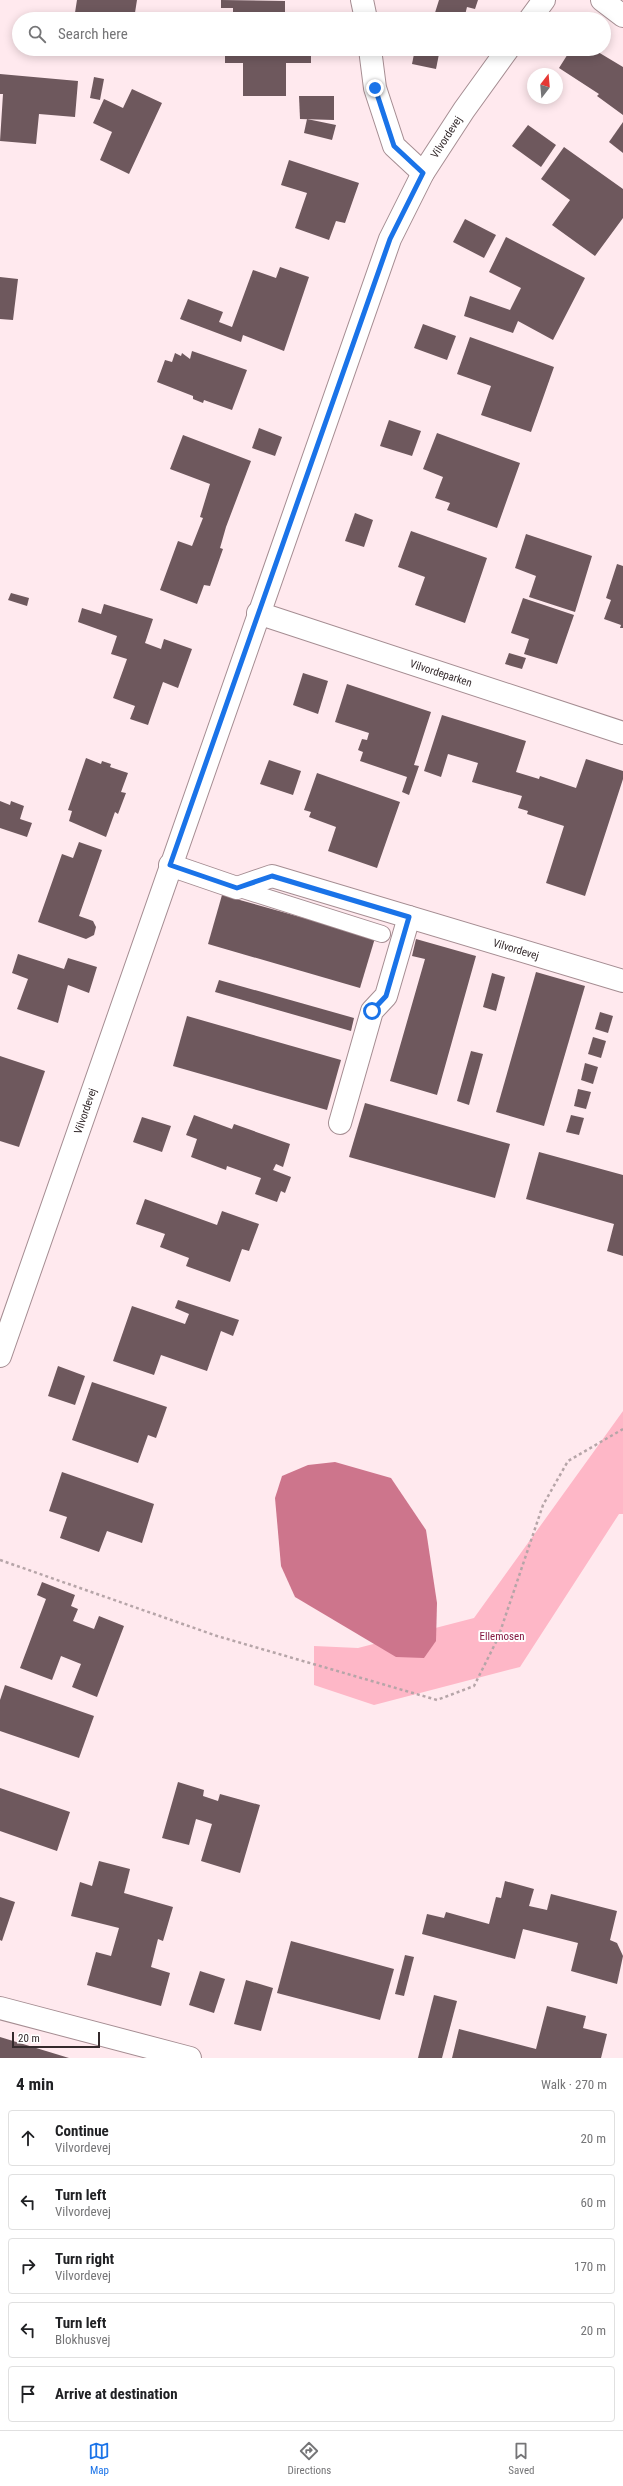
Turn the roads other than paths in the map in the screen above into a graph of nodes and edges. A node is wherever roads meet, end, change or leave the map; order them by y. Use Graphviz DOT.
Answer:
graph roads {
  1 [pos="362,0"];
  2 [pos="544,0"];
  3 [pos="602,0"];
  4 [pos="365,12"];
  5 [pos="535,12"];
  6 [pos="623,16"];
  7 [pos="371,56"];
  8 [pos="503,56"];
  9 [pos="423,173"];
  10 [pos="258,613"];
  11 [pos="623,733"];
  12 [pos="170,865"];
  13 [pos="237,888"];
  14 [pos="409,917"];
  15 [pos="382,934"];
  16 [pos="623,981"];
  17 [pos="340,1123"];
  18 [pos="0,1356"];
  19 [pos="0,2008"];
  20 [pos="126,2050"];
  21 [pos="190,2058"];
  1 -- 4 [label="street"];
  2 -- 5 [label="street"];
  3 -- 6 [label="street"];
  7 -- 9 [label="street"];
  8 -- 9 [label="street, Vilvordevej"];
  9 -- 10 [label="street, Vilvordevej"];
  10 -- 11 [label="street, Vilvordeparken"];
  10 -- 12 [label="street, Vilvordevej"];
  12 -- 13 [label="street"];
  12 -- 18 [label="street, Vilvordevej"];
  13 -- 14 [label="street, Vilvordevej"];
  13 -- 15 [label="lane"];
  14 -- 16 [label="street, Vilvordevej"];
  14 -- 17 [label="street"];
  19 -- 20 [label="street"];
  20 -- 21 [label="street"];
}
